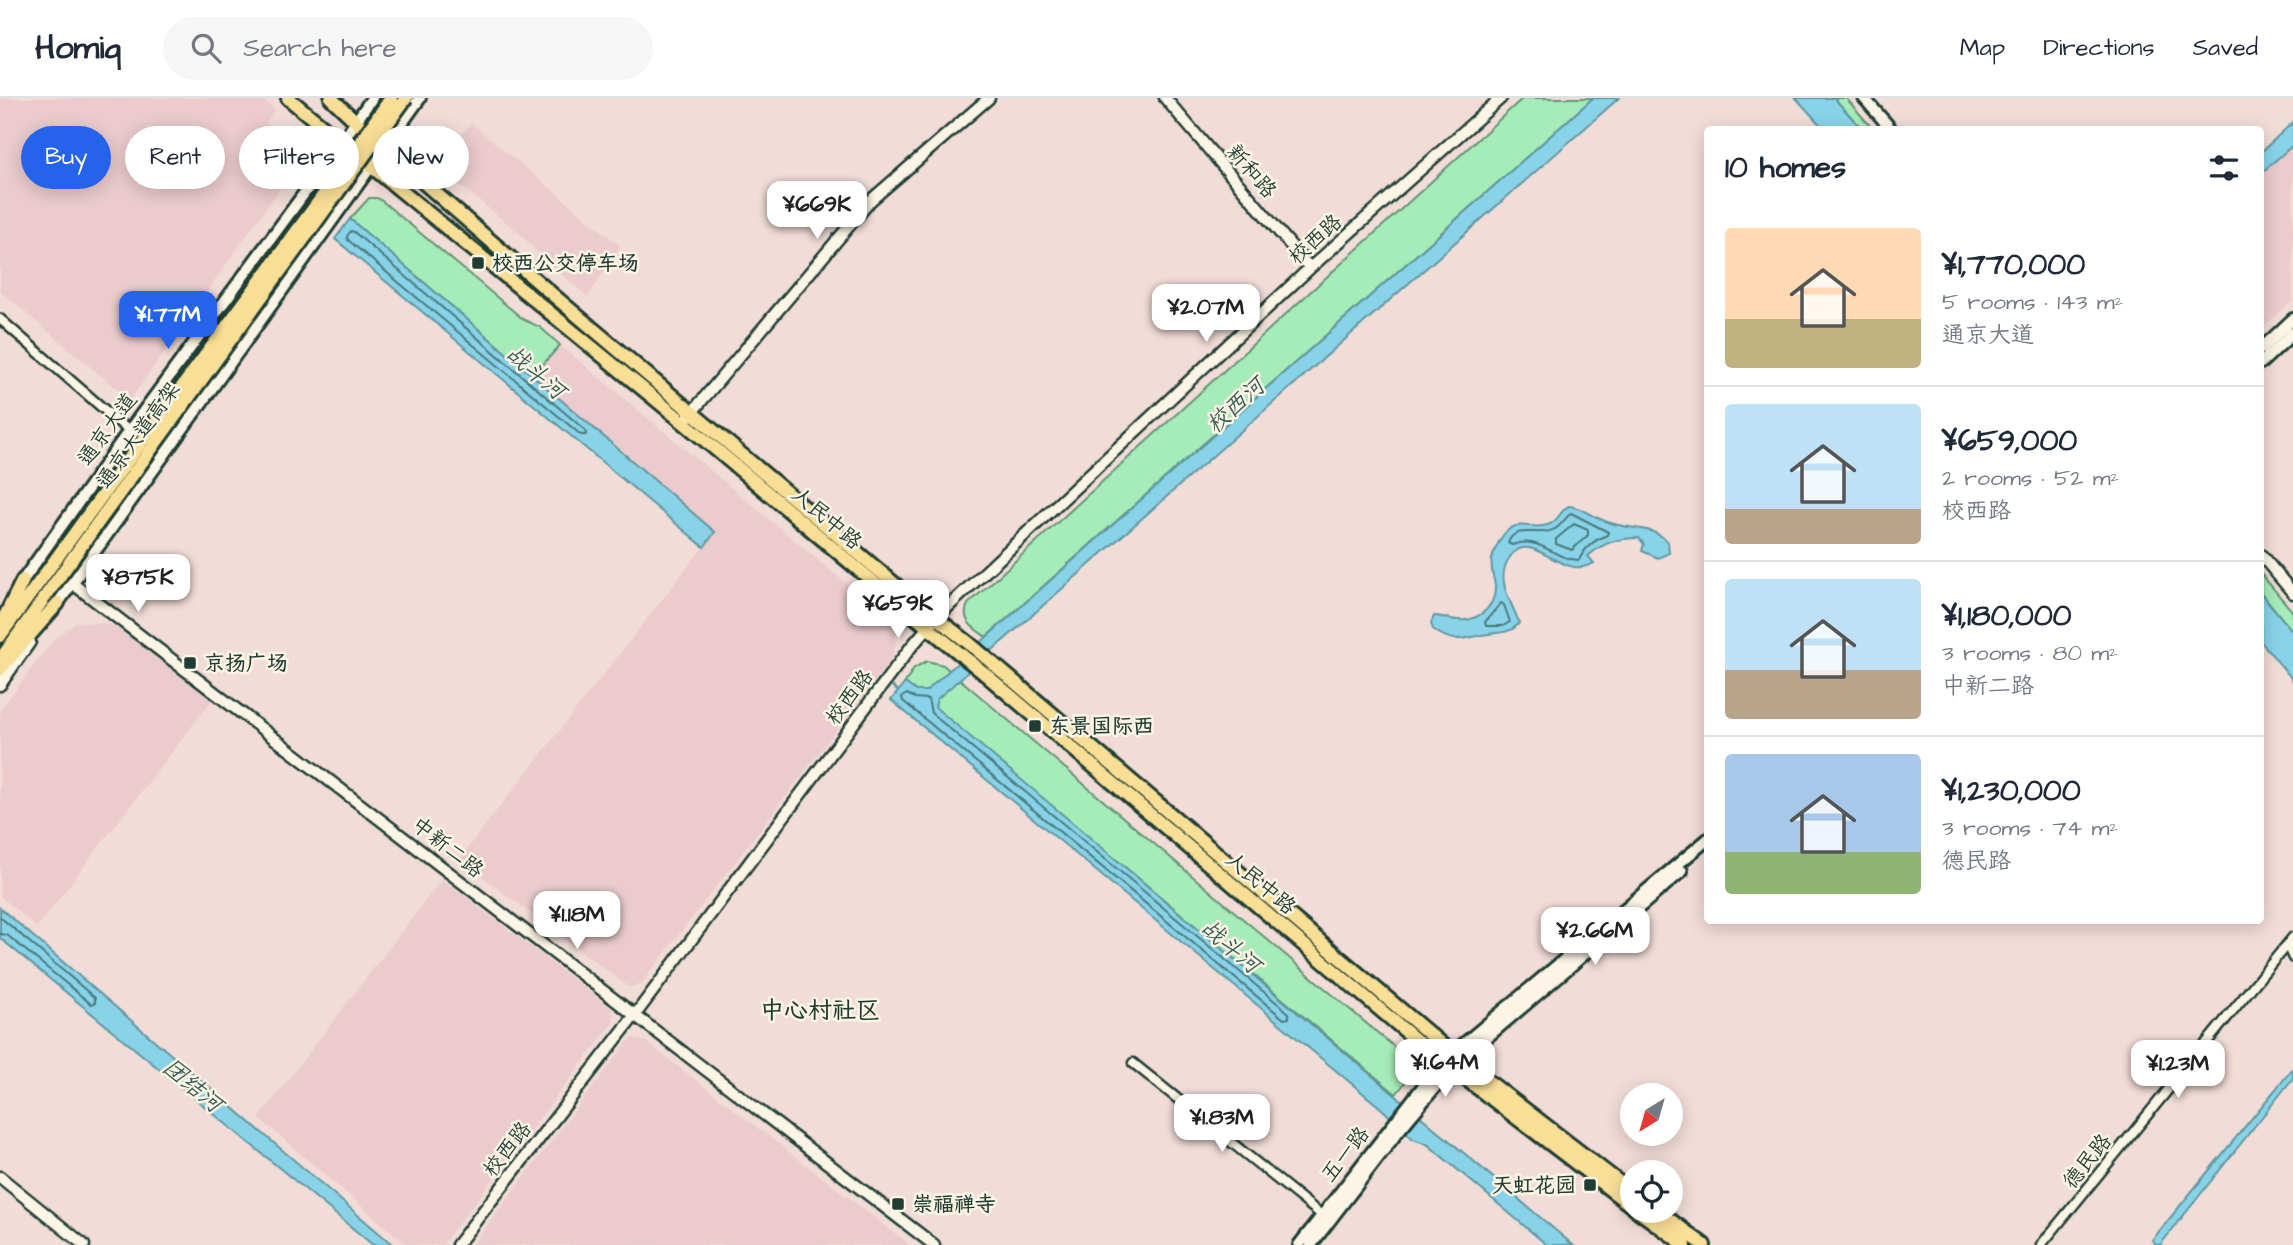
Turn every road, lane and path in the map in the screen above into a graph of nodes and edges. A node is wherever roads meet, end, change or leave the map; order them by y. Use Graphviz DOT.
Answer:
graph roads {
  1 [pos="288,98"];
  2 [pos="331,98"];
  3 [pos="372,98"];
  4 [pos="391,98"];
  5 [pos="406,98"];
  6 [pos="420,98"];
  7 [pos="989,98"];
  8 [pos="1165,98"];
  9 [pos="1501,98"];
  10 [pos="1864,98"];
  11 [pos="355,122"];
  12 [pos="322,126"];
  13 [pos="352,126"];
  14 [pos="401,126"];
  15 [pos="1888,126"];
  16 [pos="373,138"];
  17 [pos="359,155"];
  18 [pos="372,165"];
  19 [pos="307,189"];
  20 [pos="431,189"];
  21 [pos="1310,268"];
  22 [pos="0,318"];
  23 [pos="2293,319"];
  24 [pos="2293,333"];
  25 [pos="2264,346"];
  26 [pos="2264,360"];
  27 [pos="692,412"];
  28 [pos="683,422"];
  29 [pos="129,431"];
  30 [pos="92,520"];
  31 [pos="2264,559"];
  32 [pos="23,580"];
  33 [pos="72,583"];
  34 [pos="2293,593"];
  35 [pos="58,603"];
  36 [pos="0,612"];
  37 [pos="932,623"];
  38 [pos="0,624"];
  39 [pos="0,636"];
  40 [pos="0,660"];
  41 [pos="984,664"];
  42 [pos="0,669"];
  43 [pos="0,685"];
  44 [pos="1704,842"];
  45 [pos="1704,851"];
  46 [pos="2290,941"];
  47 [pos="2293,958"];
  48 [pos="635,1015"];
  49 [pos="1452,1061"];
  50 [pos="1133,1063"];
  51 [pos="1397,1126"];
  52 [pos="0,1177"];
  53 [pos="1620,1184"];
  54 [pos="1620,1197"];
  55 [pos="1330,1222"];
  56 [pos="1655,1223"];
  57 [pos="1674,1223"];
  58 [pos="84,1245"];
  59 [pos="457,1245"];
  60 [pos="934,1245"];
  61 [pos="1299,1245"];
  62 [pos="1311,1245"];
  63 [pos="1685,1245"];
  64 [pos="1704,1245"];
  65 [pos="2041,1245"];
  1 -- 12 [label="main road, 人民中路"];
  2 -- 11 [label="main road, 人民中路"];
  3 -- 11 [label="main road, 通京大道"];
  4 -- 30 [label="main road, 通京大道高架, bridge"];
  5 -- 30 [label="main road, 通京大道高架, bridge"];
  6 -- 14 [label="main road"];
  7 -- 27 [label="street"];
  8 -- 21 [label="street, 新和路"];
  9 -- 21 [label="street, 校西路"];
  10 -- 15 [label="main road"];
  11 -- 13 [label="main road, 通京大道"];
  11 -- 16 [label="main road, 人民中路"];
  17 -- 18 [label="main road, 人民中路"];
  18 -- 28 [label="main road, 人民中路"];
  18 -- 33 [label="main road"];
  19 -- 29 [label="main road, 通京大道"];
  20 -- 27 [label="main road, 人民中路"];
  21 -- 37 [label="street, 校西路"];
  22 -- 29 [label="street"];
  23 -- 25 [label="main road"];
  24 -- 26 [label="main road"];
  27 -- 28 [label="street"];
  27 -- 37 [label="main road, 人民中路"];
  28 -- 37 [label="main road, 人民中路"];
  29 -- 32 [label="main road, 通京大道"];
  30 -- 39 [label="main road, 通京大道高架"];
  30 -- 40 [label="main road, 通京大道高架"];
  31 -- 34 [label="street"];
  32 -- 36 [label="street"];
  32 -- 38 [label="main road"];
  33 -- 35 [label="main road"];
  33 -- 48 [label="street, 中新二路"];
  35 -- 42 [label="main road"];
  35 -- 43 [label="street"];
  37 -- 41 [label="main road, 人民中路"];
  37 -- 41 [label="main road, 人民中路"];
  37 -- 48 [label="street, 校西路"];
  41 -- 49 [label="main road, 人民中路"];
  44 -- 49 [label="main road, 五一路"];
  45 -- 49 [label="main road, 五一路"];
  46 -- 47 [label="street"];
  46 -- 65 [label="street, 德民路"];
  48 -- 59 [label="street, 校西路"];
  48 -- 60 [label="street, 中新二路"];
  49 -- 51 [label="main road, 五一路"];
  49 -- 53 [label="main road, 人民中路"];
  49 -- 54 [label="main road, 人民中路"];
  50 -- 55 [label="street"];
  51 -- 55 [label="main road, 五一路"];
  51 -- 61 [label="main road, 五一路"];
  52 -- 58 [label="street"];
  55 -- 62 [label="main road, 五一路"];
  56 -- 63 [label="main road"];
  57 -- 64 [label="main road"];
}
